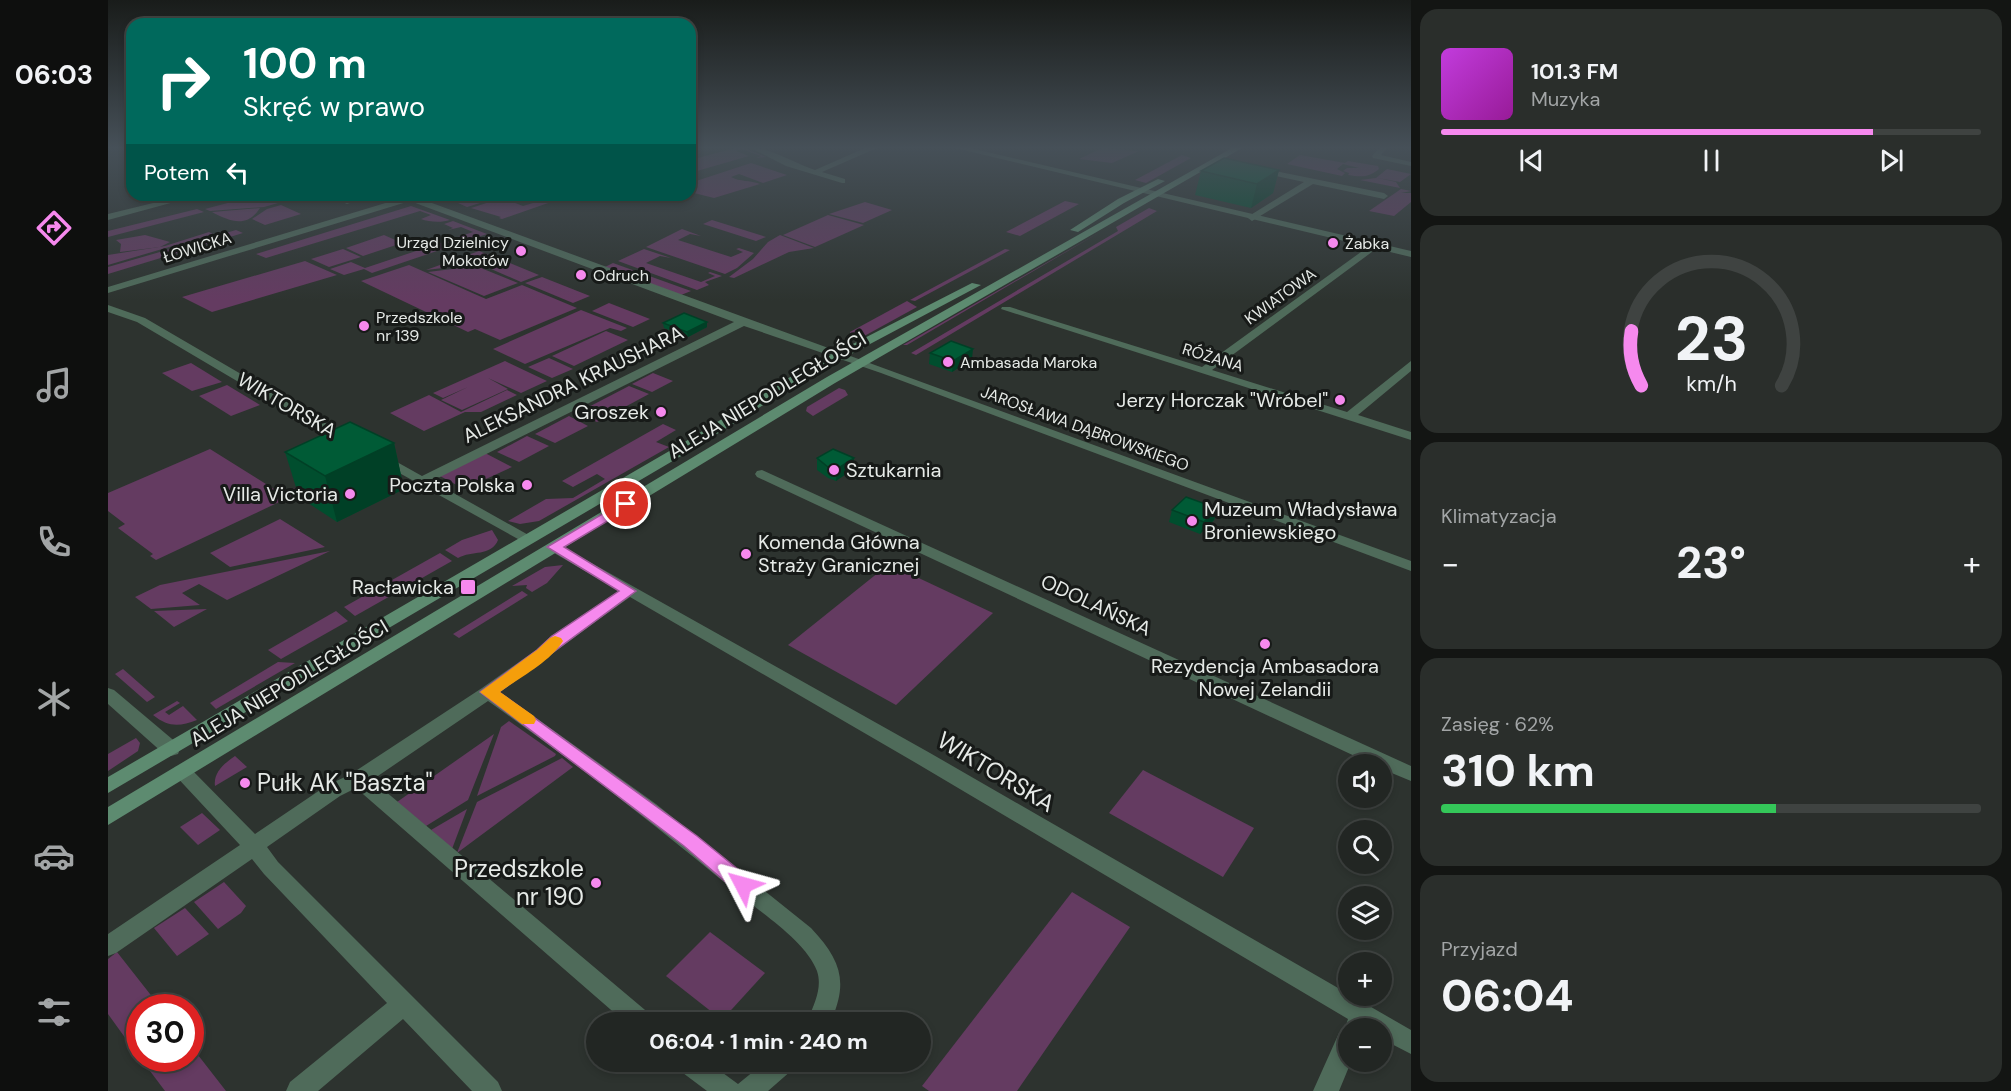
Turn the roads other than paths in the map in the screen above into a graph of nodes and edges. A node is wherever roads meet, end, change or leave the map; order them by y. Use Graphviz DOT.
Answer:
graph roads {
  1 [pos="1127,199"];
  2 [pos="1148,199"];
  3 [pos="1172,199"];
  4 [pos="1282,199"];
  5 [pos="172,201"];
  6 [pos="393,201"];
  7 [pos="419,201"];
  8 [pos="108,217"];
  9 [pos="1252,218"];
  10 [pos="1375,246"];
  11 [pos="1411,254"];
  12 [pos="108,290"];
  13 [pos="108,308"];
  14 [pos="1006,309"];
  15 [pos="743,322"];
  16 [pos="839,357"];
  17 [pos="861,363"];
  18 [pos="1411,365"];
  19 [pos="1203,371"];
  20 [pos="1349,417"];
  21 [pos="1411,436"];
  22 [pos="357,445"];
  23 [pos="376,456"];
  24 [pos="762,474"];
  25 [pos="422,481"];
  26 [pos="527,540"];
  27 [pos="554,547"];
  28 [pos="1411,566"];
  29 [pos="629,591"];
  30 [pos="488,692"];
  31 [pos="108,694"];
  32 [pos="171,749"];
  33 [pos="182,772"];
  34 [pos="1411,774"];
  35 [pos="357,779"];
  36 [pos="108,786"];
  37 [pos="108,817"];
  38 [pos="254,846"];
  39 [pos="108,946"];
  40 [pos="404,1004"];
  41 [pos="630,1012"];
  42 [pos="824,1012"];
  43 [pos="1351,1018"];
  44 [pos="1392,1035"];
  45 [pos="1411,1043"];
  46 [pos="1338,1064"];
  47 [pos="702,1072"];
  48 [pos="772,1072"];
  49 [pos="299,1091"];
  50 [pos="489,1091"];
  51 [pos="728,1091"];
  52 [pos="747,1091"];
  53 [pos="1326,1091"];
  1 -- 16 [label="main road, ALEJA NIEPODLEGŁOŚCI"];
  2 -- 17 [label="main road, ALEJA NIEPODLEGŁOŚCI"];
  3 -- 9 [label="street"];
  4 -- 9 [label="street"];
  5 -- 8 [label="street"];
  6 -- 12 [label="street, ŁOWICKA"];
  7 -- 15 [label="street, JAROSŁAWA DĄBROWSKIEGO"];
  9 -- 10 [label="street"];
  10 -- 11 [label="street"];
  10 -- 19 [label="street, KWIATOWA"];
  13 -- 22 [label="street, WIKTORSKA"];
  14 -- 19 [label="street, RÓŻANA"];
  15 -- 16 [label="street, JAROSŁAWA DĄBROWSKIEGO"];
  15 -- 25 [label="street, ALEKSANDRA KRAUSHARA"];
  16 -- 17 [label="street, JAROSŁAWA DĄBROWSKIEGO"];
  16 -- 26 [label="main road, ALEJA NIEPODLEGŁOŚCI"];
  17 -- 27 [label="main road, ALEJA NIEPODLEGŁOŚCI"];
  17 -- 28 [label="street, JAROSŁAWA DĄBROWSKIEGO"];
  18 -- 20 [label="street"];
  19 -- 20 [label="street, RÓŻANA"];
  20 -- 21 [label="street, RÓŻANA"];
  23 -- 25 [label="street"];
  24 -- 34 [label="street, ODOLAŃSKA"];
  25 -- 26 [label="street"];
  26 -- 32 [label="main road, ALEJA NIEPODLEGŁOŚCI"];
  27 -- 29 [label="street, WIKTORSKA"];
  27 -- 33 [label="main road, ALEJA NIEPODLEGŁOŚCI"];
  29 -- 30 [label="street"];
  29 -- 43 [label="street, WIKTORSKA"];
  30 -- 35 [label="street"];
  30 -- 42 [label="street"];
  31 -- 32 [label="street"];
  32 -- 36 [label="main road, ALEJA NIEPODLEGŁOŚCI"];
  33 -- 37 [label="main road, ALEJA NIEPODLEGŁOŚCI"];
  33 -- 38 [label="street"];
  35 -- 38 [label="street"];
  35 -- 41 [label="street"];
  38 -- 39 [label="street"];
  38 -- 40 [label="street"];
  40 -- 49 [label="street"];
  40 -- 50 [label="street"];
  44 -- 45 [label="street, WIKTORSKA"];
  46 -- 53 [label="street"];
  47 -- 51 [label="street"];
  48 -- 52 [label="street"];
}
